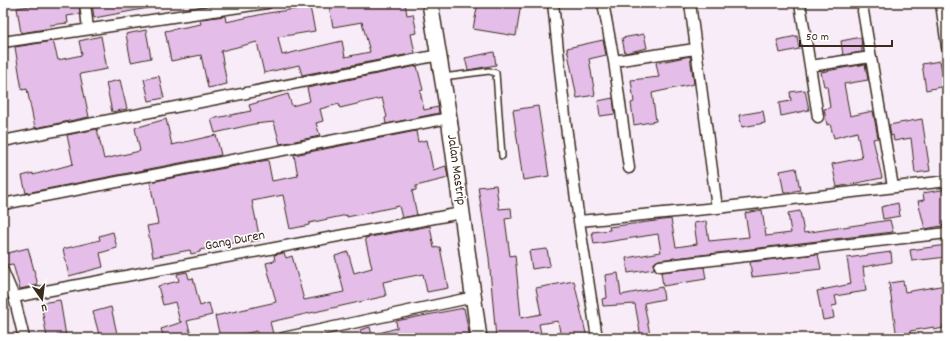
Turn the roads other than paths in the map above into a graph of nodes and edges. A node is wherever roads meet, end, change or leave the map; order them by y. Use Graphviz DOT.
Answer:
graph roads {
  1 [pos="85,3"];
  2 [pos="267,3"];
  3 [pos="430,3"];
  4 [pos="553,3"];
  5 [pos="603,3"];
  6 [pos="690,3"];
  7 [pos="800,3"];
  8 [pos="941,3"];
  9 [pos="226,6"];
  10 [pos="863,11"];
  11 [pos="88,29"];
  12 [pos="3,42"];
  13 [pos="947,47"];
  14 [pos="696,49"];
  15 [pos="439,55"];
  16 [pos="871,57"];
  17 [pos="614,61"];
  18 [pos="810,66"];
  19 [pos="442,77"];
  20 [pos="818,117"];
  21 [pos="449,118"];
  22 [pos="3,141"];
  23 [pos="502,156"];
  24 [pos="629,168"];
  25 [pos="947,181"];
  26 [pos="893,187"];
  27 [pos="3,204"];
  28 [pos="717,208"];
  29 [pos="461,213"];
  30 [pos="580,221"];
  31 [pos="947,233"];
  32 [pos="660,266"];
  33 [pos="3,271"];
  34 [pos="14,297"];
  35 [pos="474,297"];
  36 [pos="24,338"];
  37 [pos="283,338"];
  38 [pos="479,338"];
  39 [pos="597,338"];
  1 -- 11 [label="street"];
  2 -- 9 [label="street"];
  3 -- 15 [label="main road, Jalan Mastrip"];
  4 -- 30 [label="street"];
  5 -- 17 [label="street"];
  6 -- 14 [label="street"];
  7 -- 18 [label="street"];
  8 -- 13 [label="street"];
  9 -- 11 [label="street"];
  10 -- 16 [label="street"];
  11 -- 12 [label="street"];
  14 -- 17 [label="street"];
  14 -- 28 [label="street"];
  15 -- 19 [label="main road, Jalan Mastrip"];
  15 -- 22 [label="street"];
  16 -- 18 [label="street"];
  16 -- 26 [label="street"];
  17 -- 24 [label="street"];
  18 -- 20 [label="street"];
  19 -- 21 [label="main road, Jalan Mastrip"];
  19 -- 23 [label="lane"];
  21 -- 27 [label="street"];
  21 -- 29 [label="main road, Jalan Mastrip"];
  25 -- 26 [label="street"];
  26 -- 28 [label="street"];
  28 -- 30 [label="street"];
  29 -- 34 [label="street, Gang Duren"];
  29 -- 35 [label="main road, Jalan Mastrip"];
  30 -- 39 [label="street"];
  31 -- 32 [label="street"];
  33 -- 34 [label="street"];
  34 -- 36 [label="street"];
  35 -- 37 [label="street"];
  35 -- 38 [label="main road, Jalan Mastrip"];
}
